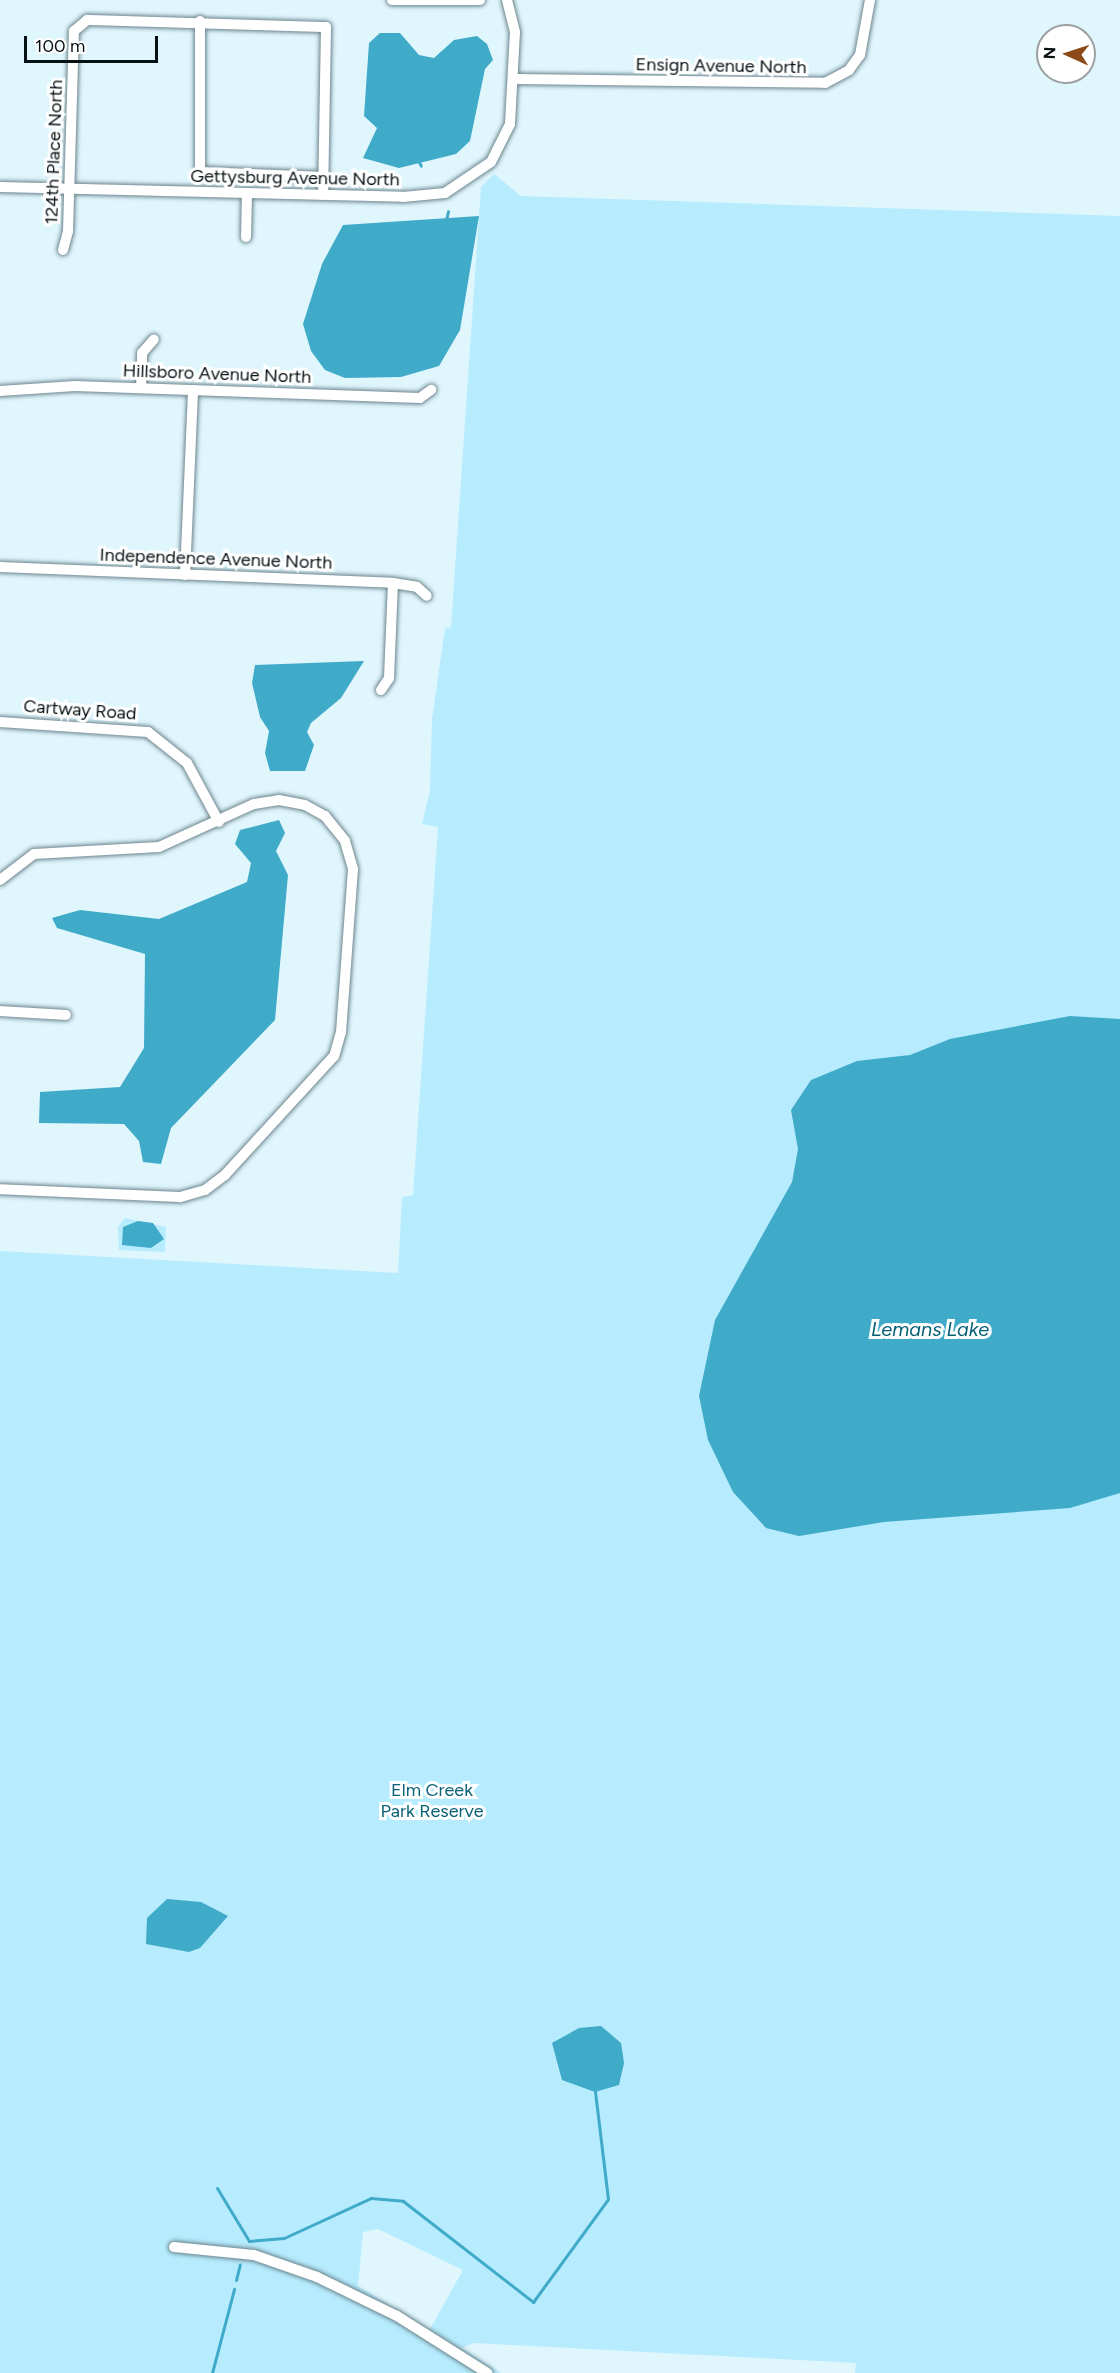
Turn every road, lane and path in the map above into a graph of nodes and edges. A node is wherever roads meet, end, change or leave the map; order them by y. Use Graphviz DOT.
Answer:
graph roads {
  1 [pos="392,0"];
  2 [pos="480,0"];
  3 [pos="507,0"];
  4 [pos="870,0"];
  5 [pos="200,21"];
  6 [pos="514,79"];
  7 [pos="325,177"];
  8 [pos="0,187"];
  9 [pos="69,190"];
  10 [pos="247,194"];
  11 [pos="323,195"];
  12 [pos="246,237"];
  13 [pos="63,250"];
  14 [pos="154,339"];
  15 [pos="141,388"];
  16 [pos="193,390"];
  17 [pos="430,390"];
  18 [pos="0,391"];
  19 [pos="0,567"];
  20 [pos="185,575"];
  21 [pos="393,583"];
  22 [pos="427,596"];
  23 [pos="381,690"];
  24 [pos="0,722"];
  25 [pos="219,822"];
  26 [pos="0,880"];
  27 [pos="0,1011"];
  28 [pos="66,1015"];
  29 [pos="0,1189"];
  30 [pos="174,2247"];
  31 [pos="487,2373"];
  1 -- 2 [label="street"];
  3 -- 6 [label="street, Gettysburg Avenue North"];
  4 -- 6 [label="street, Ensign Avenue North"];
  5 -- 7 [label="street"];
  5 -- 7 [label="street"];
  5 -- 9 [label="street, 124th Place North"];
  6 -- 11 [label="street, Gettysburg Avenue North"];
  7 -- 11 [label="street"];
  8 -- 9 [label="street, Gettysburg Avenue North"];
  9 -- 10 [label="street, Gettysburg Avenue North"];
  9 -- 13 [label="street, 124th Place North"];
  10 -- 11 [label="street, Gettysburg Avenue North"];
  10 -- 12 [label="street"];
  14 -- 15 [label="street"];
  15 -- 16 [label="street, Hillsboro Avenue North"];
  15 -- 18 [label="street, Hillsboro Avenue North"];
  16 -- 17 [label="street, Hillsboro Avenue North"];
  16 -- 20 [label="street"];
  19 -- 20 [label="street, Independence Avenue North"];
  20 -- 21 [label="street, Independence Avenue North"];
  21 -- 22 [label="street, Independence Avenue North"];
  21 -- 23 [label="street"];
  24 -- 25 [label="street, Cartway Road"];
  25 -- 26 [label="street"];
  25 -- 29 [label="street"];
  27 -- 28 [label="street"];
  30 -- 31 [label="street"];
}
